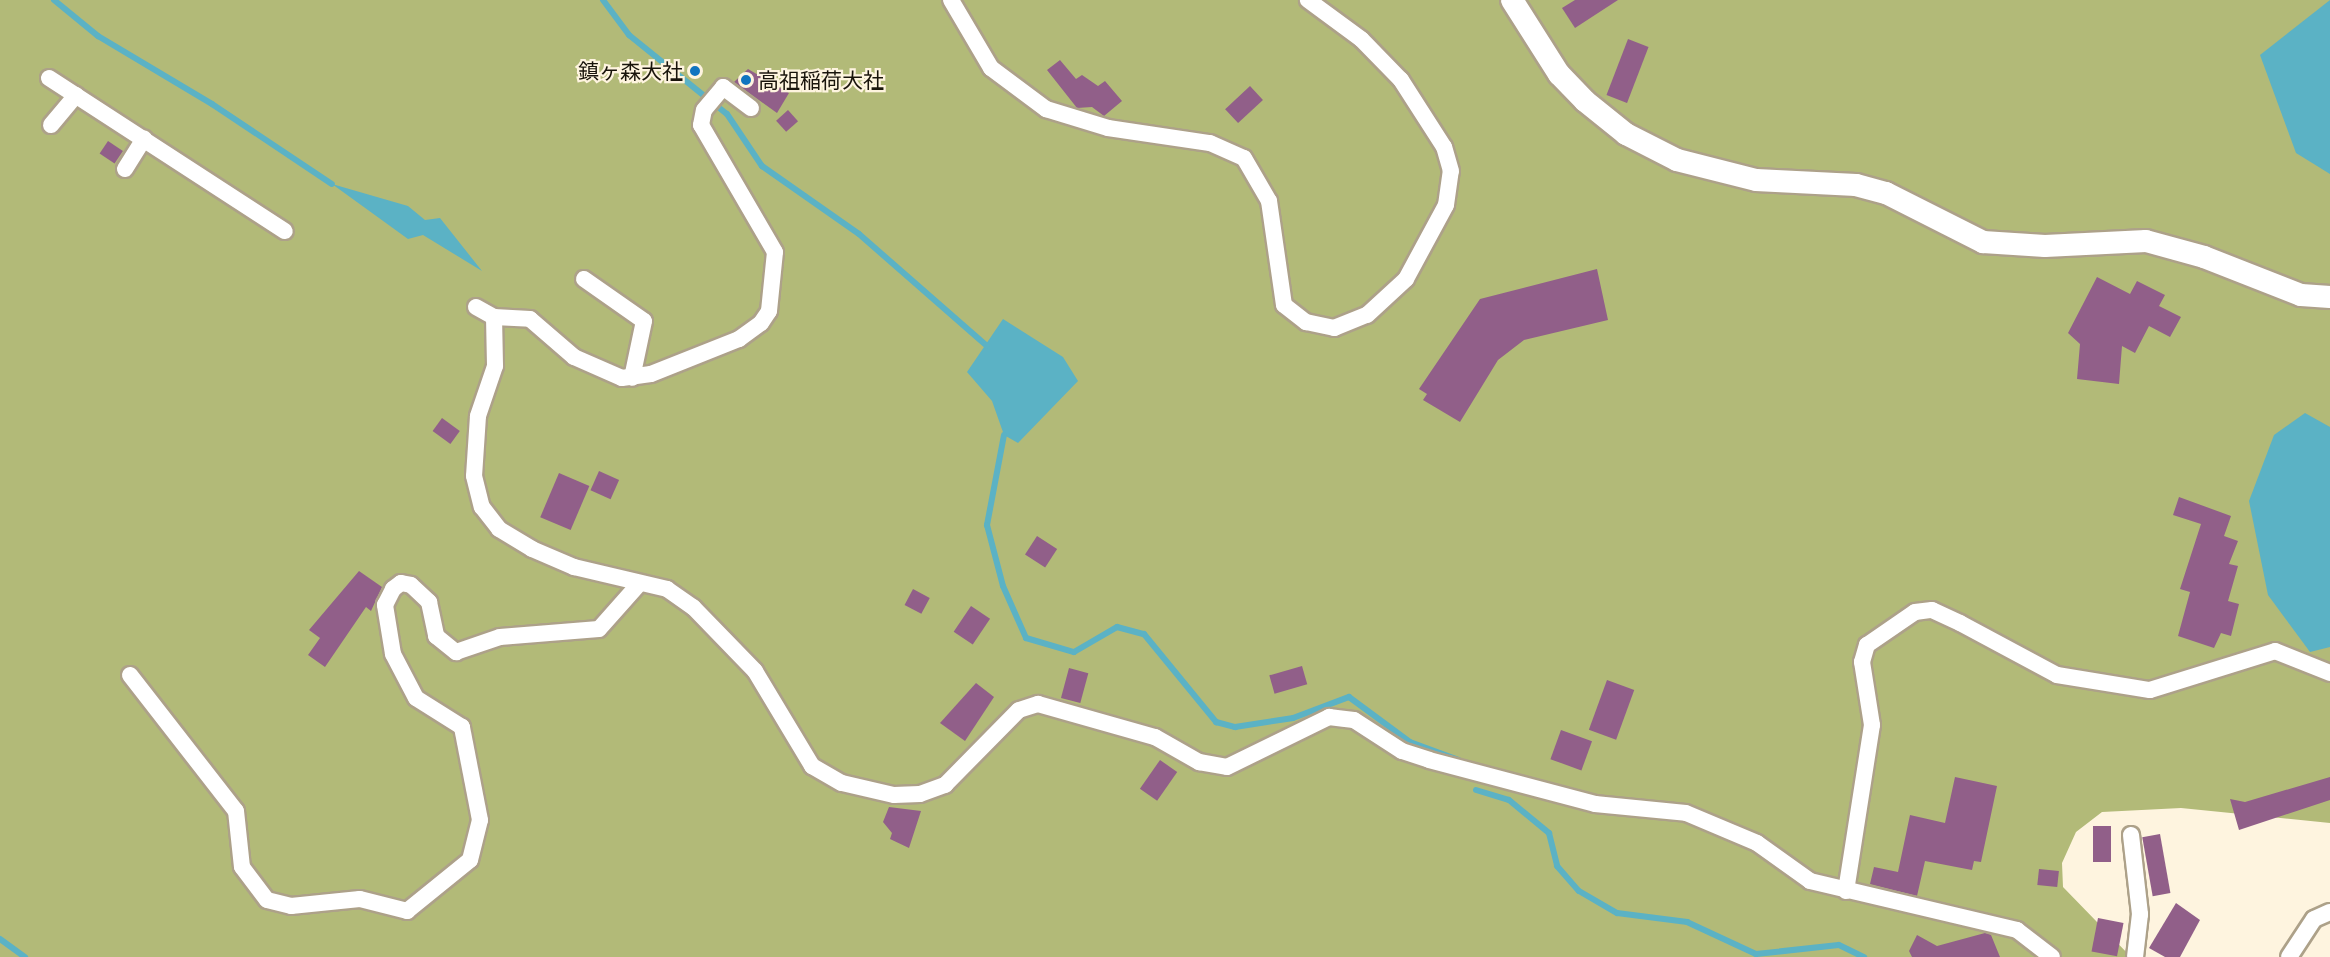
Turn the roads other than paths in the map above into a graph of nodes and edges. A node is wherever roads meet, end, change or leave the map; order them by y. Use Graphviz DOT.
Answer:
graph roads {
  1 [pos="951,0"];
  2 [pos="1308,0"];
  3 [pos="1512,0"];
  4 [pos="49,78"];
  5 [pos="76,95"];
  6 [pos="751,108"];
  7 [pos="51,125"];
  8 [pos="144,140"];
  9 [pos="125,169"];
  10 [pos="285,231"];
  11 [pos="584,279"];
  12 [pos="2330,297"];
  13 [pos="476,308"];
  14 [pos="494,317"];
  15 [pos="632,378"];
  16 [pos="639,584"];
  17 [pos="2330,673"];
  18 [pos="130,675"];
  19 [pos="2131,835"];
  20 [pos="1846,891"];
  21 [pos="2330,912"];
  22 [pos="2052,957"];
  23 [pos="2134,957"];
  24 [pos="2289,957"];
  1 -- 2 [label="street"];
  3 -- 12 [label="street"];
  4 -- 5 [label="street"];
  5 -- 7 [label="street"];
  5 -- 8 [label="street"];
  6 -- 15 [label="street"];
  8 -- 9 [label="street"];
  8 -- 10 [label="street"];
  11 -- 15 [label="street"];
  13 -- 14 [label="street"];
  14 -- 15 [label="street"];
  14 -- 16 [label="street"];
  16 -- 18 [label="street"];
  16 -- 20 [label="street"];
  17 -- 20 [label="street"];
  19 -- 23 [label="street"];
  20 -- 22 [label="street"];
  21 -- 24 [label="street"];
}
